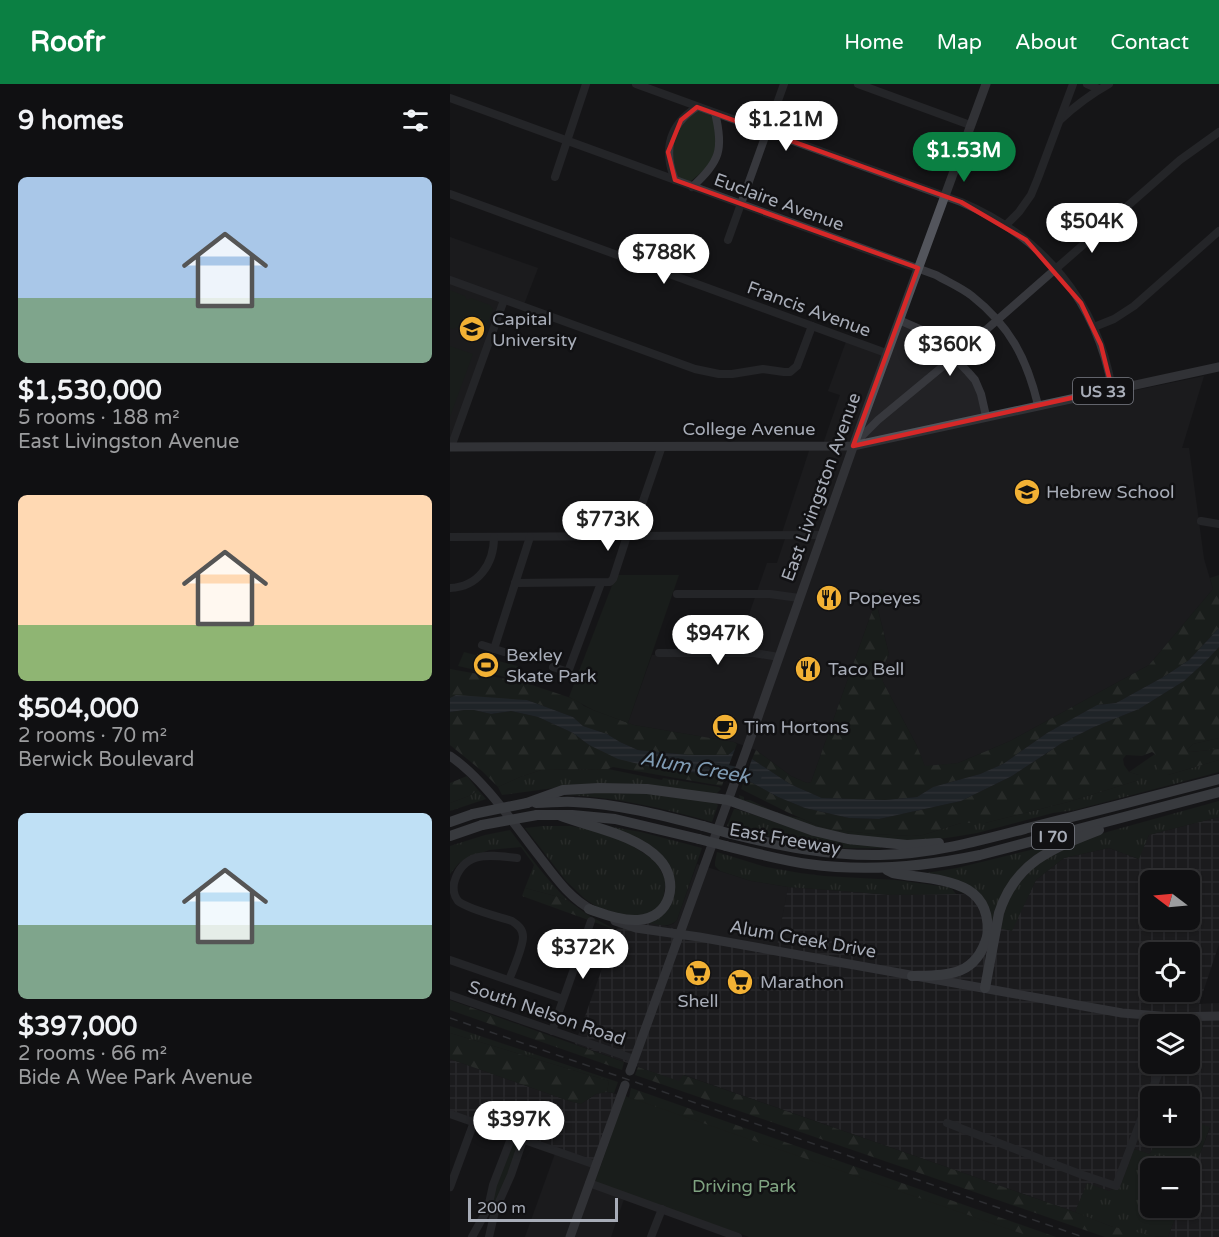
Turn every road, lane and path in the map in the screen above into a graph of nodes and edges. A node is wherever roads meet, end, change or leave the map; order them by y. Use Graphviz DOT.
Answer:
graph roads {
  1 [pos="586,84"];
  2 [pos="636,84"];
  3 [pos="784,84"];
  4 [pos="858,84"];
  5 [pos="986,84"];
  6 [pos="1073,84"];
  7 [pos="1087,84"];
  8 [pos="1109,84"];
  9 [pos="1099,89"];
  10 [pos="450,98"];
  11 [pos="697,107"];
  12 [pos="716,113"];
  13 [pos="1059,121"];
  14 [pos="970,125"];
  15 [pos="767,132"];
  16 [pos="1219,132"];
  17 [pos="567,141"];
  18 [pos="555,177"];
  19 [pos="675,180"];
  20 [pos="692,187"];
  21 [pos="450,194"];
  22 [pos="944,196"];
  23 [pos="741,204"];
  24 [pos="1006,225"];
  25 [pos="1219,231"];
  26 [pos="728,240"];
  27 [pos="918,268"];
  28 [pos="1056,269"];
  29 [pos="450,280"];
  30 [pos="504,300"];
  31 [pos="998,319"];
  32 [pos="898,320"];
  33 [pos="812,326"];
  34 [pos="1094,327"];
  35 [pos="886,353"];
  36 [pos="954,357"];
  37 [pos="1219,367"];
  38 [pos="1112,389"];
  39 [pos="1038,405"];
  40 [pos="986,416"];
  41 [pos="662,446"];
  42 [pos="853,446"];
  43 [pos="451,447"];
  44 [pos="1201,521"];
  45 [pos="1219,524"];
  46 [pos="821,535"];
  47 [pos="629,536"];
  48 [pos="450,537"];
  49 [pos="494,537"];
  50 [pos="530,537"];
  51 [pos="601,583"];
  52 [pos="515,584"];
  53 [pos="450,588"];
  54 [pos="677,594"];
  55 [pos="799,598"];
  56 [pos="482,645"];
  57 [pos="494,649"];
  58 [pos="504,652"];
  59 [pos="659,653"];
  60 [pos="779,657"];
  61 [pos="553,667"];
  62 [pos="450,756"];
  63 [pos="1219,779"];
  64 [pos="1219,792"];
  65 [pos="728,801"];
  66 [pos="527,803"];
  67 [pos="1142,813"];
  68 [pos="559,815"];
  69 [pos="450,822"];
  70 [pos="450,836"];
  71 [pos="960,845"];
  72 [pos="517,858"];
  73 [pos="884,868"];
  74 [pos="589,909"];
  75 [pos="591,921"];
  76 [pos="679,934"];
  77 [pos="987,937"];
  78 [pos="450,960"];
  79 [pos="912,976"];
  80 [pos="509,980"];
  81 [pos="985,988"];
  82 [pos="450,995"];
  83 [pos="563,999"];
  84 [pos="1140,1016"];
  85 [pos="1219,1016"];
  86 [pos="1200,1018"];
  87 [pos="552,1030"];
  88 [pos="634,1059"];
  89 [pos="630,1071"];
  90 [pos="1158,1074"];
  91 [pos="625,1085"];
  92 [pos="450,1114"];
  93 [pos="474,1122"];
  94 [pos="948,1124"];
  95 [pos="512,1136"];
  96 [pos="523,1140"];
  97 [pos="596,1165"];
  98 [pos="589,1183"];
  99 [pos="450,1187"];
  100 [pos="662,1209"];
  101 [pos="734,1236"];
  102 [pos="472,1237"];
  103 [pos="489,1237"];
  104 [pos="570,1237"];
  105 [pos="651,1237"];
  1 -- 17 [label="street"];
  2 -- 11 [label="street"];
  3 -- 15 [label="street"];
  4 -- 14 [label="street"];
  5 -- 14 [label="main road, East Livingston Avenue"];
  6 -- 13 [label="street"];
  7 -- 9 [label="street"];
  8 -- 9 [label="street"];
  9 -- 13 [label="street"];
  10 -- 17 [label="street, Euclaire Avenue"];
  11 -- 12 [label="street"];
  11 -- 19 [label="street"];
  12 -- 15 [label="street"];
  12 -- 20 [label="street"];
  13 -- 24 [label="street"];
  14 -- 22 [label="main road, East Livingston Avenue"];
  15 -- 22 [label="street"];
  15 -- 23 [label="street"];
  16 -- 28 [label="street"];
  17 -- 18 [label="street"];
  17 -- 19 [label="street, Euclaire Avenue"];
  19 -- 20 [label="street, Euclaire Avenue"];
  20 -- 23 [label="street, Euclaire Avenue"];
  21 -- 33 [label="street, Francis Avenue"];
  22 -- 24 [label="street"];
  22 -- 27 [label="main road, East Livingston Avenue"];
  23 -- 26 [label="street"];
  23 -- 27 [label="street, Euclaire Avenue"];
  24 -- 28 [label="street"];
  25 -- 34 [label="street"];
  27 -- 31 [label="street, Euclaire Avenue"];
  27 -- 32 [label="main road, East Livingston Avenue"];
  28 -- 31 [label="street"];
  28 -- 34 [label="street"];
  29 -- 30 [label="street"];
  30 -- 33 [label="street"];
  30 -- 43 [label="street"];
  31 -- 36 [label="street"];
  31 -- 39 [label="street, Euclaire Avenue"];
  32 -- 35 [label="main road, East Livingston Avenue"];
  32 -- 36 [label="street"];
  33 -- 35 [label="street, Francis Avenue"];
  34 -- 38 [label="street"];
  35 -- 42 [label="main road, East Livingston Avenue"];
  36 -- 40 [label="street"];
  36 -- 42 [label="street"];
  37 -- 38 [label="main road, College Avenue / US 33"];
  38 -- 39 [label="main road, College Avenue / US 33"];
  39 -- 40 [label="main road, College Avenue / US 33"];
  40 -- 42 [label="main road, College Avenue / US 33"];
  41 -- 42 [label="main road, College Avenue"];
  41 -- 43 [label="main road, College Avenue"];
  41 -- 47 [label="street"];
  42 -- 46 [label="main road, East Livingston Avenue"];
  44 -- 45 [label="street"];
  46 -- 47 [label="street"];
  46 -- 55 [label="main road, East Livingston Avenue"];
  47 -- 50 [label="street"];
  47 -- 51 [label="street"];
  48 -- 49 [label="street"];
  49 -- 50 [label="street"];
  49 -- 53 [label="street"];
  50 -- 52 [label="street"];
  51 -- 52 [label="street"];
  51 -- 61 [label="street"];
  52 -- 57 [label="street"];
  54 -- 55 [label="street"];
  55 -- 60 [label="main road, East Livingston Avenue"];
  56 -- 57 [label="street"];
  57 -- 58 [label="street"];
  59 -- 60 [label="street"];
  60 -- 65 [label="main road, East Livingston Avenue"];
  62 -- 74 [label="main road, Alum Creek Drive"];
  63 -- 71 [label="highway, East Freeway / I 70"];
  64 -- 67 [label="highway, East Freeway / I 70"];
  65 -- 66 [label="highway"];
  65 -- 71 [label="highway"];
  65 -- 76 [label="main road, East Livingston Avenue"];
  66 -- 69 [label="highway, East Freeway / I 70, bridge"];
  66 -- 71 [label="highway, East Freeway / I 70, bridge"];
  67 -- 73 [label="highway, East Freeway / I 70"];
  67 -- 81 [label="highway"];
  68 -- 70 [label="highway, East Freeway / I 70, bridge"];
  68 -- 73 [label="highway, East Freeway / I 70, bridge"];
  68 -- 74 [label="highway"];
  72 -- 80 [label="street"];
  73 -- 77 [label="highway"];
  74 -- 76 [label="main road, Alum Creek Drive"];
  75 -- 83 [label="street"];
  76 -- 79 [label="main road, Alum Creek Drive"];
  76 -- 88 [label="main road, East Livingston Avenue"];
  77 -- 79 [label="highway"];
  77 -- 81 [label="highway"];
  78 -- 80 [label="street"];
  79 -- 81 [label="main road, Alum Creek Drive"];
  80 -- 83 [label="street"];
  81 -- 84 [label="main road, Alum Creek Drive"];
  82 -- 87 [label="street, South Nelson Road"];
  83 -- 87 [label="street"];
  85 -- 86 [label="main road, Alum Creek Drive"];
  87 -- 88 [label="street, South Nelson Road"];
  88 -- 89 [label="main road, East Livingston Avenue"];
  90 -- 94 [label="street"];
  91 -- 97 [label="main road"];
  92 -- 93 [label="street"];
  93 -- 95 [label="street"];
  93 -- 99 [label="street"];
  95 -- 96 [label="street"];
  95 -- 102 [label="street"];
  96 -- 97 [label="street"];
  96 -- 103 [label="street"];
  97 -- 98 [label="main road"];
  98 -- 100 [label="street"];
  98 -- 104 [label="main road"];
  100 -- 101 [label="street"];
  100 -- 105 [label="street"];
}
